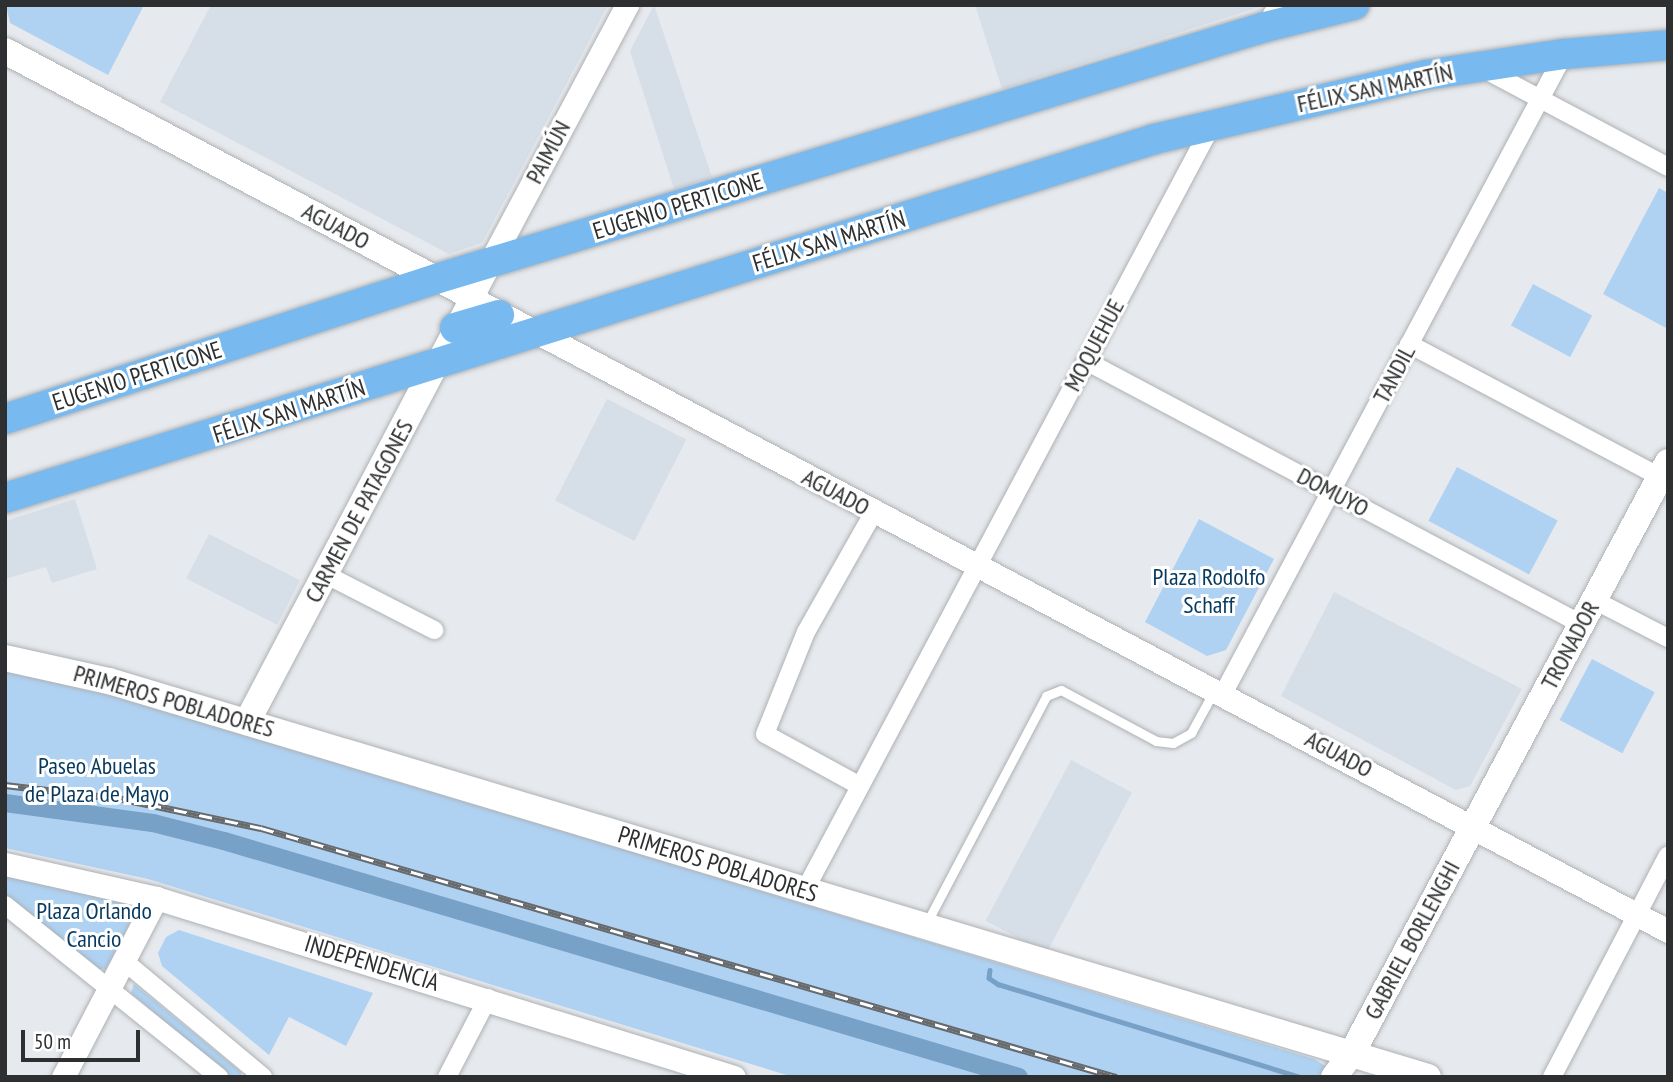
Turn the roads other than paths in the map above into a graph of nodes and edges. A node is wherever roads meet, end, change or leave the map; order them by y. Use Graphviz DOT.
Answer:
graph roads {
  1 [pos="627,5"];
  2 [pos="1353,5"];
  3 [pos="1271,16"];
  4 [pos="1668,45"];
  5 [pos="5,51"];
  6 [pos="1564,54"];
  7 [pos="1477,66"];
  8 [pos="1540,99"];
  9 [pos="1212,125"];
  10 [pos="1668,167"];
  11 [pos="489,264"];
  12 [pos="436,279"];
  13 [pos="470,299"];
  14 [pos="499,315"];
  15 [pos="455,328"];
  16 [pos="533,333"];
  17 [pos="1409,344"];
  18 [pos="1086,361"];
  19 [pos="436,364"];
  20 [pos="5,419"];
  21 [pos="1664,469"];
  22 [pos="1331,491"];
  23 [pos="5,498"];
  24 [pos="874,512"];
  25 [pos="977,565"];
  26 [pos="325,574"];
  27 [pos="1594,600"];
  28 [pos="1581,624"];
  29 [pos="434,630"];
  30 [pos="1668,638"];
  31 [pos="5,658"];
  32 [pos="1219,691"];
  33 [pos="247,722"];
  34 [pos="860,786"];
  35 [pos="1472,828"];
  36 [pos="1668,855"];
  37 [pos="5,864"];
  38 [pos="805,890"];
  39 [pos="156,898"];
  40 [pos="5,905"];
  41 [pos="1637,915"];
  42 [pos="925,926"];
  43 [pos="1668,931"];
  44 [pos="124,961"];
  45 [pos="110,987"];
  46 [pos="488,998"];
  47 [pos="1351,1065"];
  48 [pos="260,1076"];
  49 [pos="63,1077"];
  50 [pos="219,1077"];
  51 [pos="447,1077"];
  52 [pos="734,1077"];
  53 [pos="1334,1077"];
  54 [pos="1428,1077"];
  55 [pos="1552,1077"];
  1 -- 11 [label="street, PAIMÚN"];
  2 -- 3 [label="highway, EUGENIO PERTICONE"];
  3 -- 11 [label="highway, EUGENIO PERTICONE"];
  4 -- 6 [label="highway, FÉLIX SAN MARTÍN"];
  5 -- 12 [label="main road, AGUADO"];
  6 -- 7 [label="highway, FÉLIX SAN MARTÍN"];
  6 -- 8 [label="street, TANDIL"];
  7 -- 8 [label="street"];
  7 -- 9 [label="highway, FÉLIX SAN MARTÍN"];
  8 -- 10 [label="street"];
  8 -- 17 [label="street, TANDIL"];
  9 -- 16 [label="highway, FÉLIX SAN MARTÍN"];
  9 -- 18 [label="street, MOQUEHUE"];
  11 -- 12 [label="highway, EUGENIO PERTICONE"];
  11 -- 13 [label="street, PAIMÚN"];
  12 -- 13 [label="street, AGUADO"];
  12 -- 20 [label="highway, EUGENIO PERTICONE"];
  13 -- 14 [label="street, AGUADO"];
  13 -- 15 [label="street, CARMEN DE PATAGONES"];
  14 -- 15 [label="highway"];
  14 -- 16 [label="street, AGUADO"];
  15 -- 19 [label="street, CARMEN DE PATAGONES"];
  16 -- 19 [label="highway, FÉLIX SAN MARTÍN"];
  16 -- 24 [label="street, AGUADO"];
  17 -- 21 [label="street"];
  17 -- 22 [label="street, TANDIL"];
  18 -- 22 [label="street, DOMUYO"];
  18 -- 25 [label="street, MOQUEHUE"];
  19 -- 23 [label="highway, FÉLIX SAN MARTÍN"];
  19 -- 26 [label="main road, CARMEN DE PATAGONES"];
  21 -- 27 [label="main road, TRONADOR"];
  22 -- 28 [label="street, DOMUYO"];
  22 -- 32 [label="street, TANDIL"];
  24 -- 25 [label="street, AGUADO"];
  24 -- 34 [label="street"];
  25 -- 32 [label="street, AGUADO"];
  25 -- 34 [label="street, MOQUEHUE"];
  26 -- 29 [label="street"];
  26 -- 33 [label="main road, CARMEN DE PATAGONES"];
  27 -- 28 [label="main road, TRONADOR"];
  27 -- 30 [label="street"];
  28 -- 35 [label="main road, TRONADOR"];
  31 -- 33 [label="main road, PRIMEROS POBLADORES"];
  32 -- 35 [label="street, AGUADO"];
  32 -- 42 [label="lane"];
  33 -- 38 [label="main road, PRIMEROS POBLADORES"];
  34 -- 38 [label="street, MOQUEHUE"];
  35 -- 41 [label="street, AGUADO"];
  35 -- 47 [label="main road, GABRIEL BORLENGHI"];
  36 -- 41 [label="street"];
  37 -- 39 [label="street, INDEPENDENCIA"];
  38 -- 42 [label="main road, PRIMEROS POBLADORES"];
  39 -- 44 [label="street"];
  39 -- 46 [label="street, INDEPENDENCIA"];
  40 -- 45 [label="street"];
  41 -- 43 [label="street, AGUADO"];
  41 -- 55 [label="street"];
  42 -- 47 [label="main road, PRIMEROS POBLADORES"];
  44 -- 45 [label="street"];
  44 -- 48 [label="street"];
  45 -- 49 [label="street"];
  45 -- 50 [label="street"];
  46 -- 51 [label="street"];
  46 -- 52 [label="street, INDEPENDENCIA"];
  47 -- 53 [label="main road, GABRIEL BORLENGHI"];
  47 -- 54 [label="main road, PRIMEROS POBLADORES"];
}
